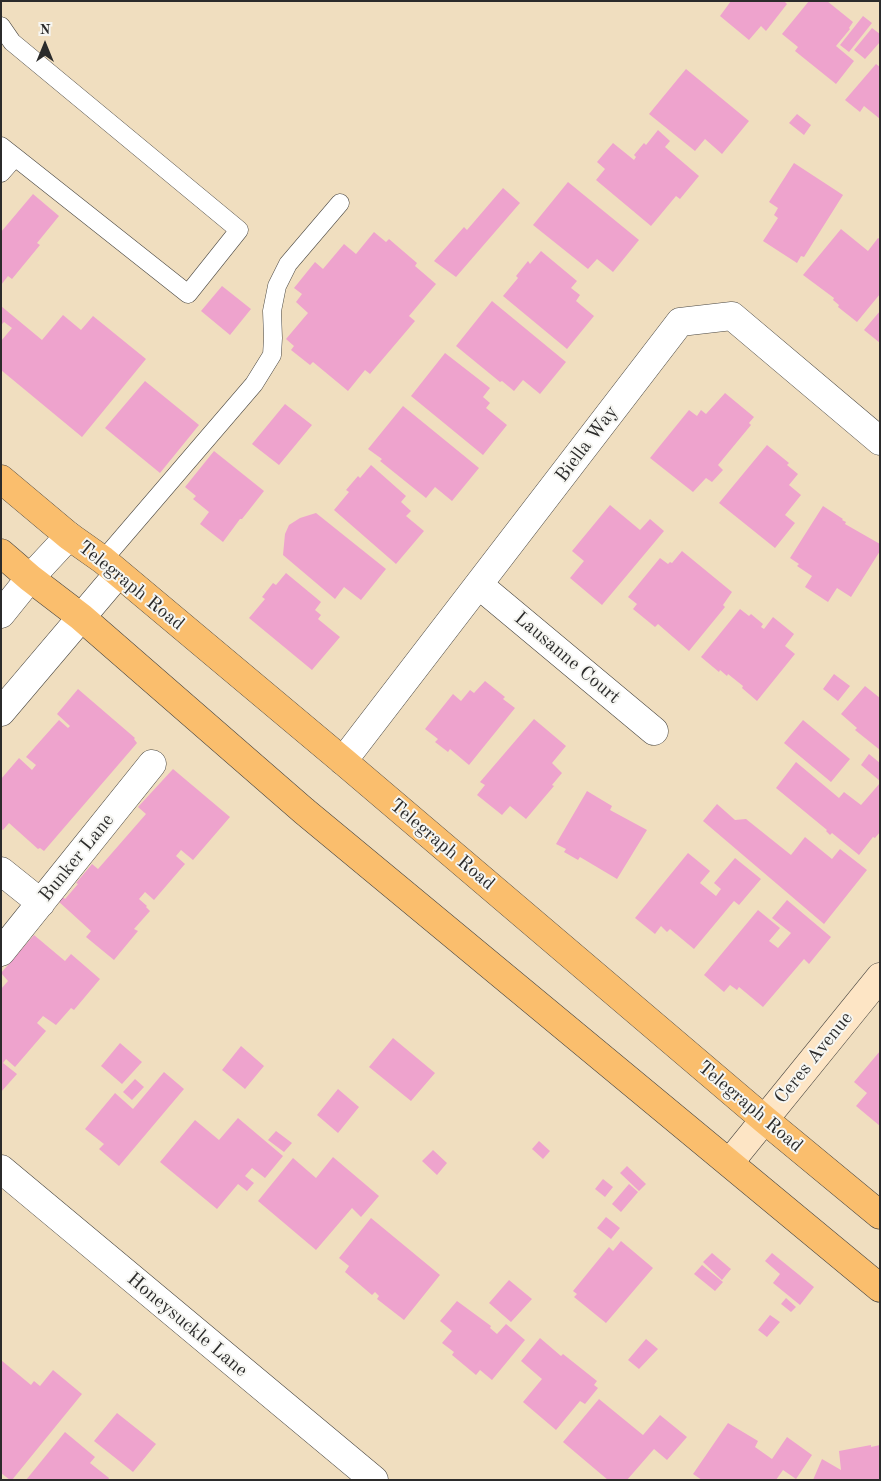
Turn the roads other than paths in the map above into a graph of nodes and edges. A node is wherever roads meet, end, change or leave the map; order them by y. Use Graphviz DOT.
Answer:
graph roads {
  1 [pos="1,26"];
  2 [pos="7,48"];
  3 [pos="1,146"];
  4 [pos="15,157"];
  5 [pos="1,173"];
  6 [pos="340,203"];
  7 [pos="880,441"];
  8 [pos="1,479"];
  9 [pos="69,536"];
  10 [pos="1,553"];
  11 [pos="111,567"];
  12 [pos="30,578"];
  13 [pos="479,585"];
  14 [pos="1,614"];
  15 [pos="81,617"];
  16 [pos="1,712"];
  17 [pos="654,731"];
  18 [pos="343,761"];
  19 [pos="152,764"];
  20 [pos="1,871"];
  21 [pos="41,903"];
  22 [pos="1,952"];
  23 [pos="880,977"];
  24 [pos="765,1120"];
  25 [pos="730,1162"];
  26 [pos="1,1170"];
  27 [pos="880,1215"];
  28 [pos="880,1288"];
  29 [pos="374,1480"];
  1 -- 2 [label="lane"];
  2 -- 4 [label="lane"];
  3 -- 4 [label="lane"];
  4 -- 5 [label="lane"];
  6 -- 11 [label="lane"];
  7 -- 13 [label="street, Biella Way"];
  8 -- 9 [label="main road, Telegraph Road"];
  9 -- 11 [label="main road, Telegraph Road"];
  9 -- 12 [label="street"];
  10 -- 12 [label="main road"];
  11 -- 15 [label="street"];
  11 -- 18 [label="main road, Telegraph Road"];
  12 -- 14 [label="street"];
  12 -- 15 [label="main road"];
  13 -- 17 [label="street, Lausanne Court"];
  13 -- 18 [label="street, Biella Way"];
  15 -- 16 [label="street"];
  15 -- 25 [label="main road"];
  18 -- 24 [label="main road, Telegraph Road"];
  19 -- 21 [label="street, Bunker Lane"];
  20 -- 21 [label="street"];
  21 -- 22 [label="street, Bunker Lane"];
  23 -- 24 [label="street, Ceres Avenue"];
  24 -- 25 [label="street, Ceres Avenue"];
  24 -- 27 [label="main road, Telegraph Road"];
  25 -- 28 [label="main road"];
  26 -- 29 [label="street, Honeysuckle Lane"];
}
